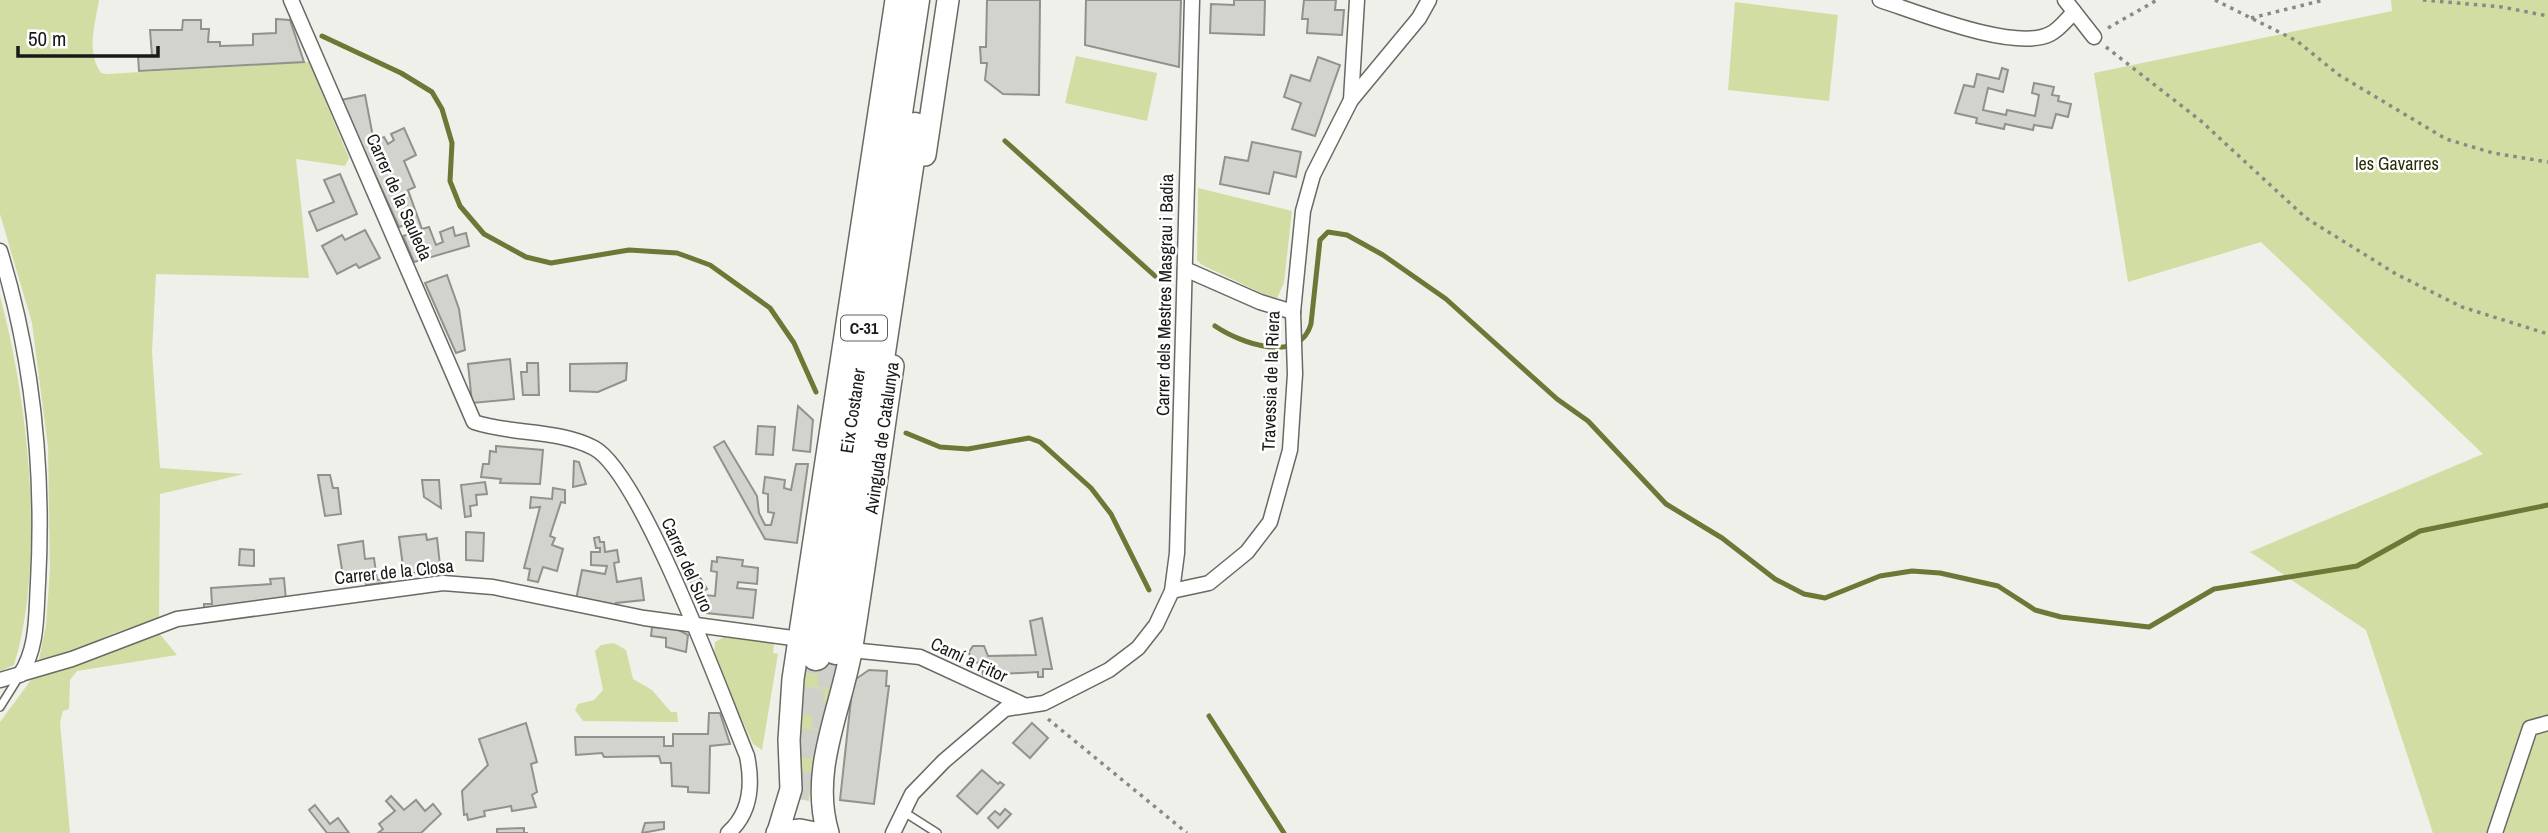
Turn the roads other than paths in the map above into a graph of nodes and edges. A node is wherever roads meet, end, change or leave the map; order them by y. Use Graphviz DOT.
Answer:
graph roads {
  1 [pos="291,0"];
  2 [pos="895,0"];
  3 [pos="915,0"];
  4 [pos="933,0"];
  5 [pos="948,0"];
  6 [pos="1192,0"];
  7 [pos="1357,0"];
  8 [pos="1429,0"];
  9 [pos="1880,0"];
  10 [pos="2065,0"];
  11 [pos="2074,12"];
  12 [pos="2094,37"];
  13 [pos="1354,51"];
  14 [pos="1378,68"];
  15 [pos="1351,100"];
  16 [pos="0,251"];
  17 [pos="1185,269"];
  18 [pos="1293,312"];
  19 [pos="467,412"];
  20 [pos="1172,591"];
  21 [pos="694,626"];
  22 [pos="826,649"];
  23 [pos="20,675"];
  24 [pos="0,680"];
  25 [pos="1027,706"];
  26 [pos="0,707"];
  27 [pos="2548,723"];
  28 [pos="903,812"];
  29 [pos="729,833"];
  30 [pos="778,833"];
  31 [pos="815,833"];
  32 [pos="828,833"];
  33 [pos="893,833"];
  34 [pos="937,833"];
  35 [pos="2495,833"];
  1 -- 19 [label="street, Carrer de la Sauleda"];
  2 -- 22 [label="main road, Avinguda de Catalunya"];
  3 -- 22 [label="highway, Eix Costaner / C-31"];
  4 -- 22 [label="highway, Eix Costaner / C-31"];
  5 -- 22 [label="main road, Avinguda de Catalunya"];
  6 -- 17 [label="street, Carrer dels Mestres Masgrau i Badia"];
  7 -- 13 [label="street"];
  8 -- 14 [label="street, Travessia de la Riera"];
  9 -- 11 [label="street"];
  10 -- 11 [label="street"];
  11 -- 12 [label="street"];
  13 -- 14 [label="street"];
  13 -- 15 [label="street"];
  14 -- 15 [label="street, Travessia de la Riera"];
  15 -- 18 [label="street, Travessia de la Riera"];
  16 -- 23 [label="street"];
  17 -- 18 [label="street"];
  17 -- 20 [label="street, Carrer dels Mestres Masgrau i Badia"];
  18 -- 20 [label="street, Travessia de la Riera"];
  19 -- 21 [label="street, Carrer del Suro"];
  20 -- 25 [label="street"];
  21 -- 22 [label="street, Carrer de la Closa"];
  21 -- 23 [label="street, Carrer de la Closa"];
  21 -- 29 [label="street, Carrer del Suro"];
  22 -- 25 [label="street, Camí a Fitor"];
  22 -- 30 [label="main road, Avinguda de Catalunya"];
  22 -- 32 [label="main road, Avinguda de Catalunya"];
  23 -- 24 [label="street, Carrer de la Closa"];
  23 -- 26 [label="lane"];
  25 -- 28 [label="street"];
  27 -- 35 [label="street"];
  28 -- 33 [label="street"];
  28 -- 34 [label="lane"];
  30 -- 31 [label="main road"];
}
